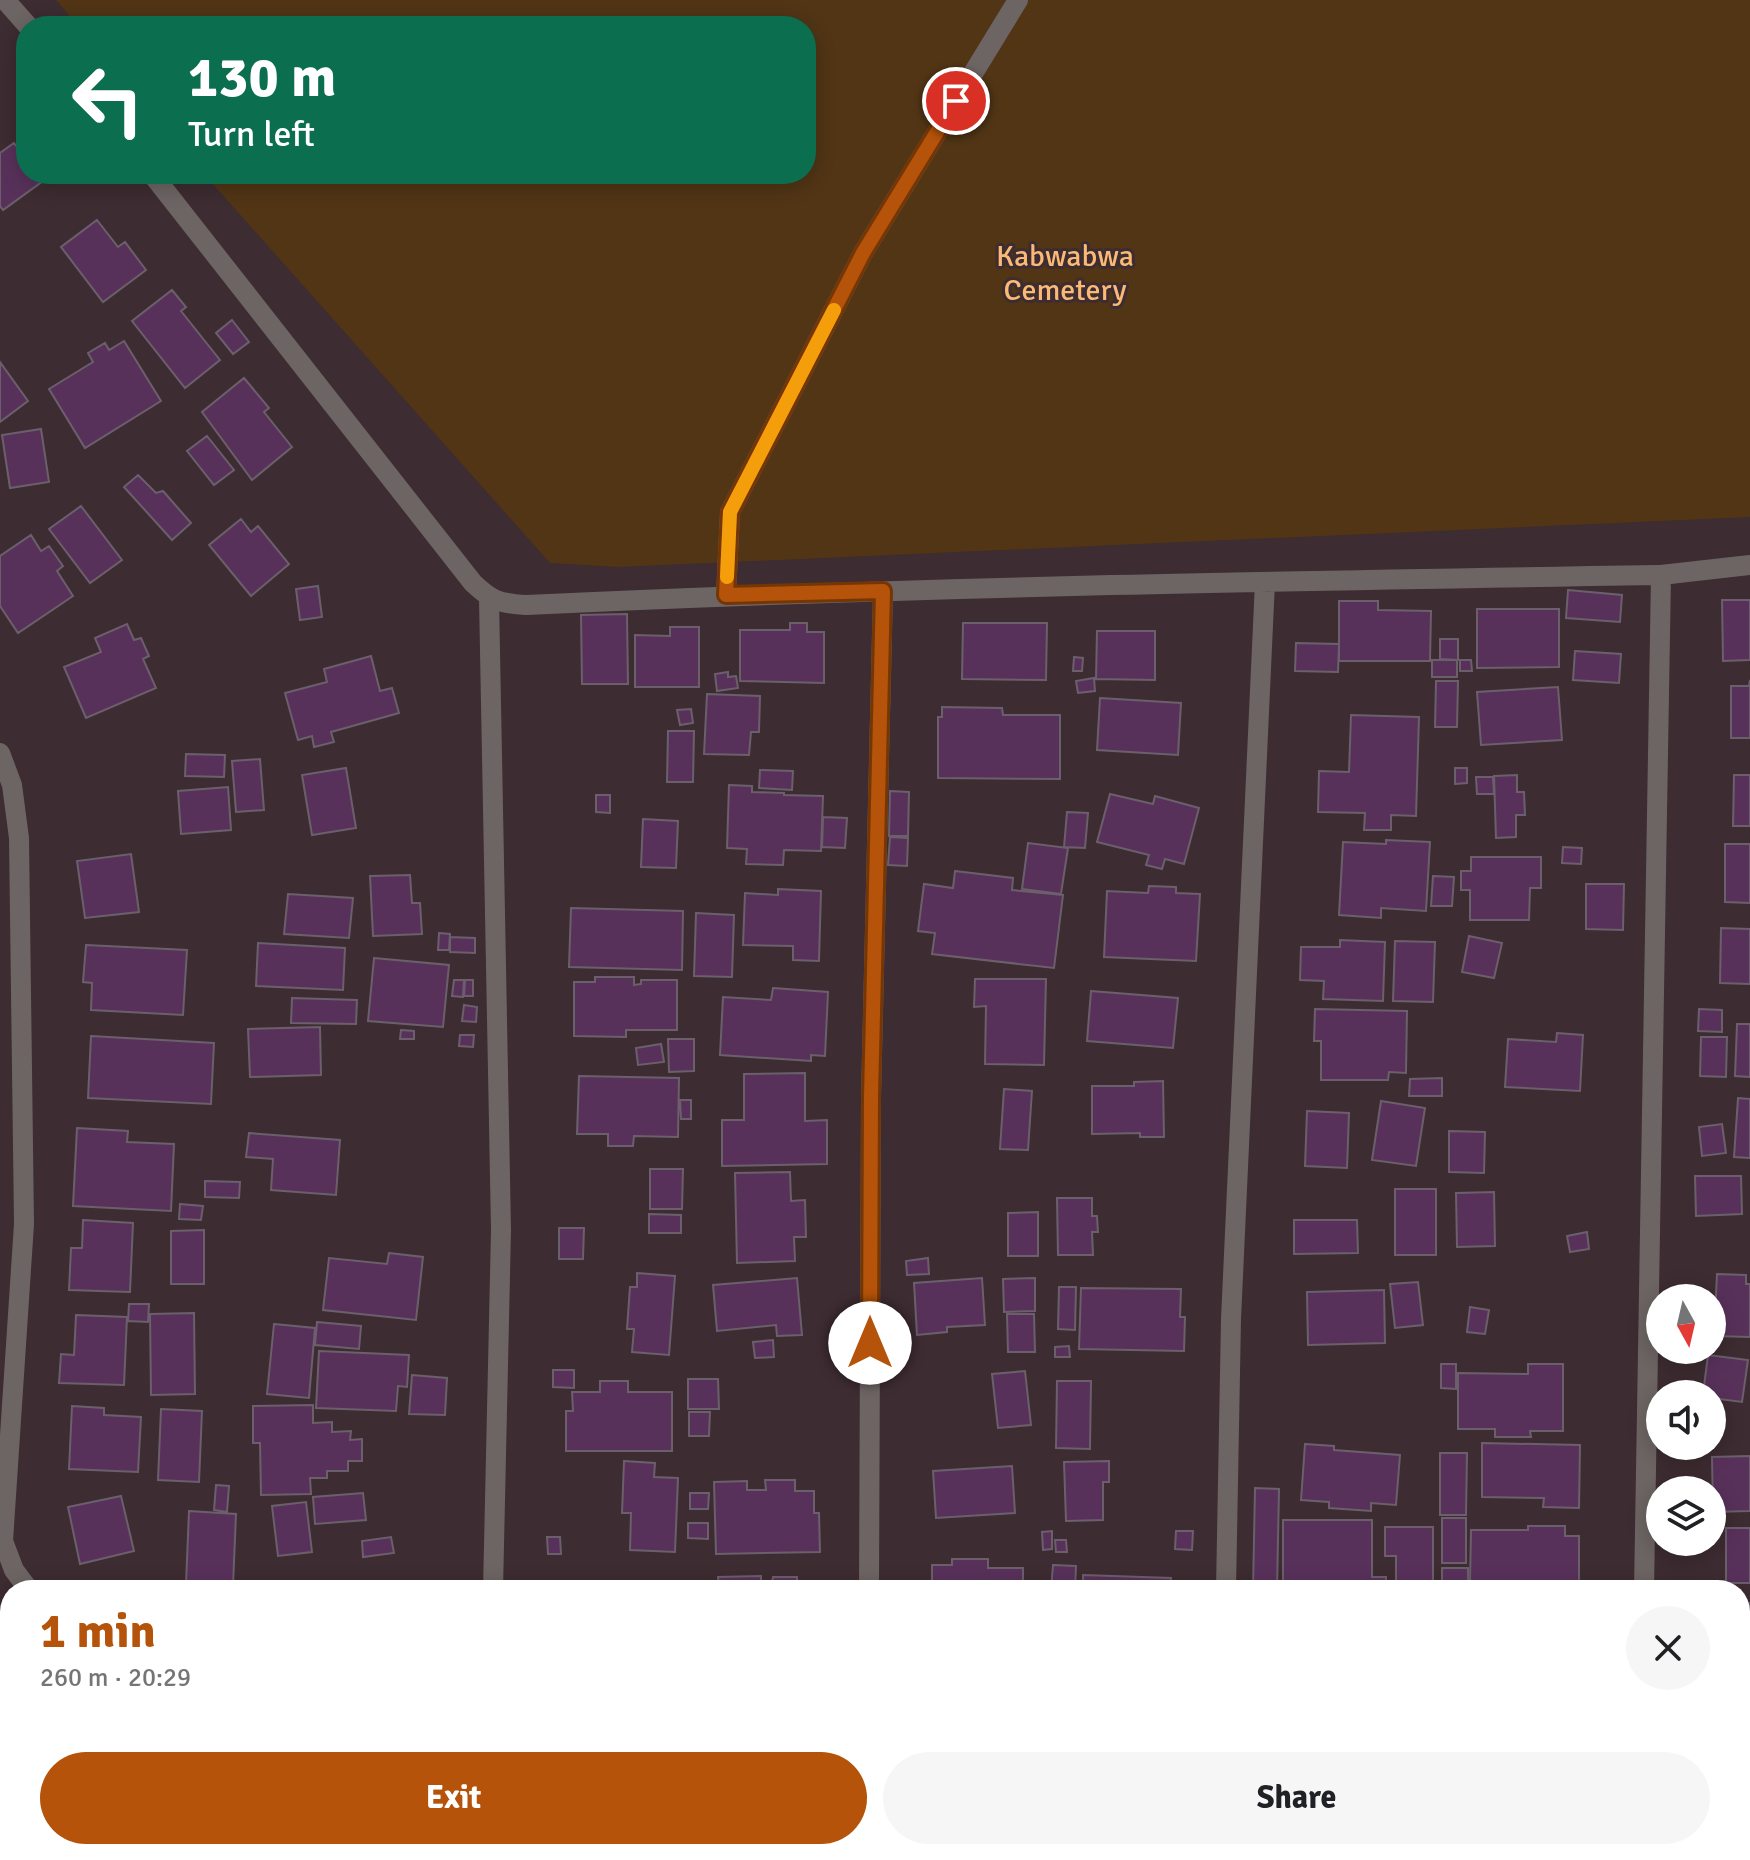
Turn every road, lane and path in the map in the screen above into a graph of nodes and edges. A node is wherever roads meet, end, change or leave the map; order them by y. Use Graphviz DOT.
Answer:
graph roads {
  1 [pos="5,0"];
  2 [pos="1018,0"];
  3 [pos="19,16"];
  4 [pos="160,184"];
  5 [pos="1750,565"];
  6 [pos="1661,575"];
  7 [pos="1265,582"];
  8 [pos="883,591"];
  9 [pos="726,595"];
  10 [pos="489,598"];
  11 [pos="0,753"];
  12 [pos="22,1580"];
  13 [pos="493,1580"];
  14 [pos="869,1580"];
  15 [pos="1226,1580"];
  16 [pos="1644,1580"];
  1 -- 3 [label="street"];
  2 -- 9 [label="street"];
  4 -- 10 [label="street"];
  5 -- 6 [label="street"];
  6 -- 7 [label="street"];
  6 -- 16 [label="street"];
  7 -- 8 [label="street"];
  7 -- 15 [label="street"];
  8 -- 9 [label="street"];
  8 -- 14 [label="street"];
  9 -- 10 [label="street"];
  10 -- 13 [label="street"];
  11 -- 12 [label="street"];
}
